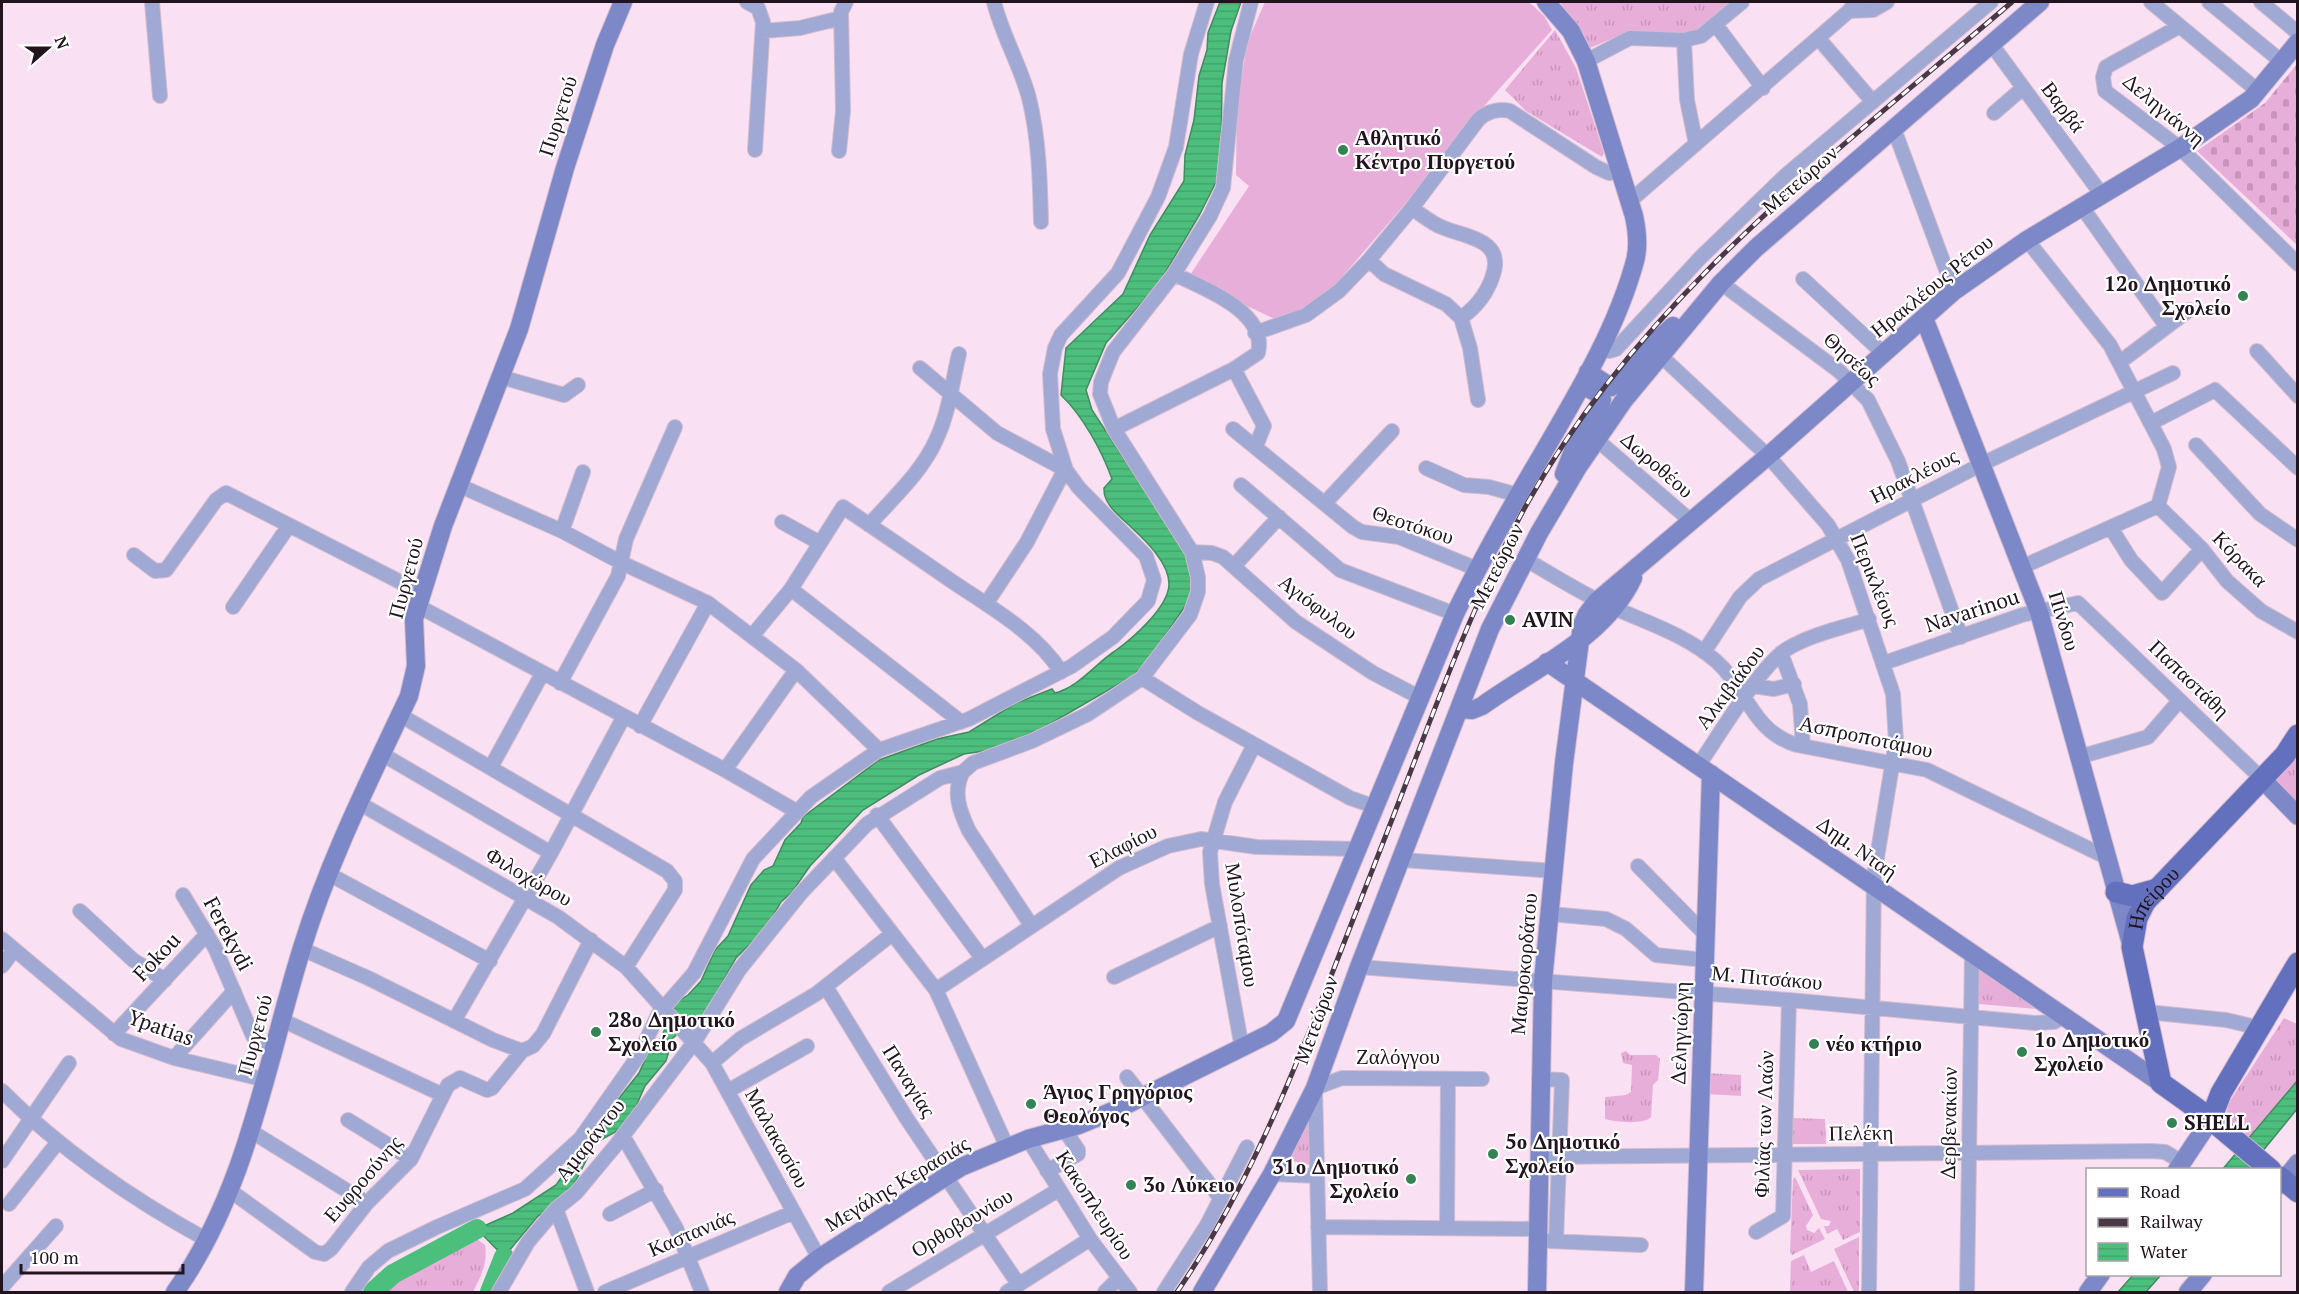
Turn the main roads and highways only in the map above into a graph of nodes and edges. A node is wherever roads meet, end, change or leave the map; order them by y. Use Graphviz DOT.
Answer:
graph roads {
  1 [pos="2298,735"];
  2 [pos="2157,889"];
  3 [pos="2115,892"];
  4 [pos="2298,963"];
  5 [pos="2216,1124"];
  6 [pos="2267,1168"];
  1 -- 2 [label="main road, Ηπείρου"];
  2 -- 3 [label="main road"];
  2 -- 5 [label="main road, Ηπείρου"];
  4 -- 5 [label="main road"];
  5 -- 6 [label="main road, Ηπείρου"];
}
